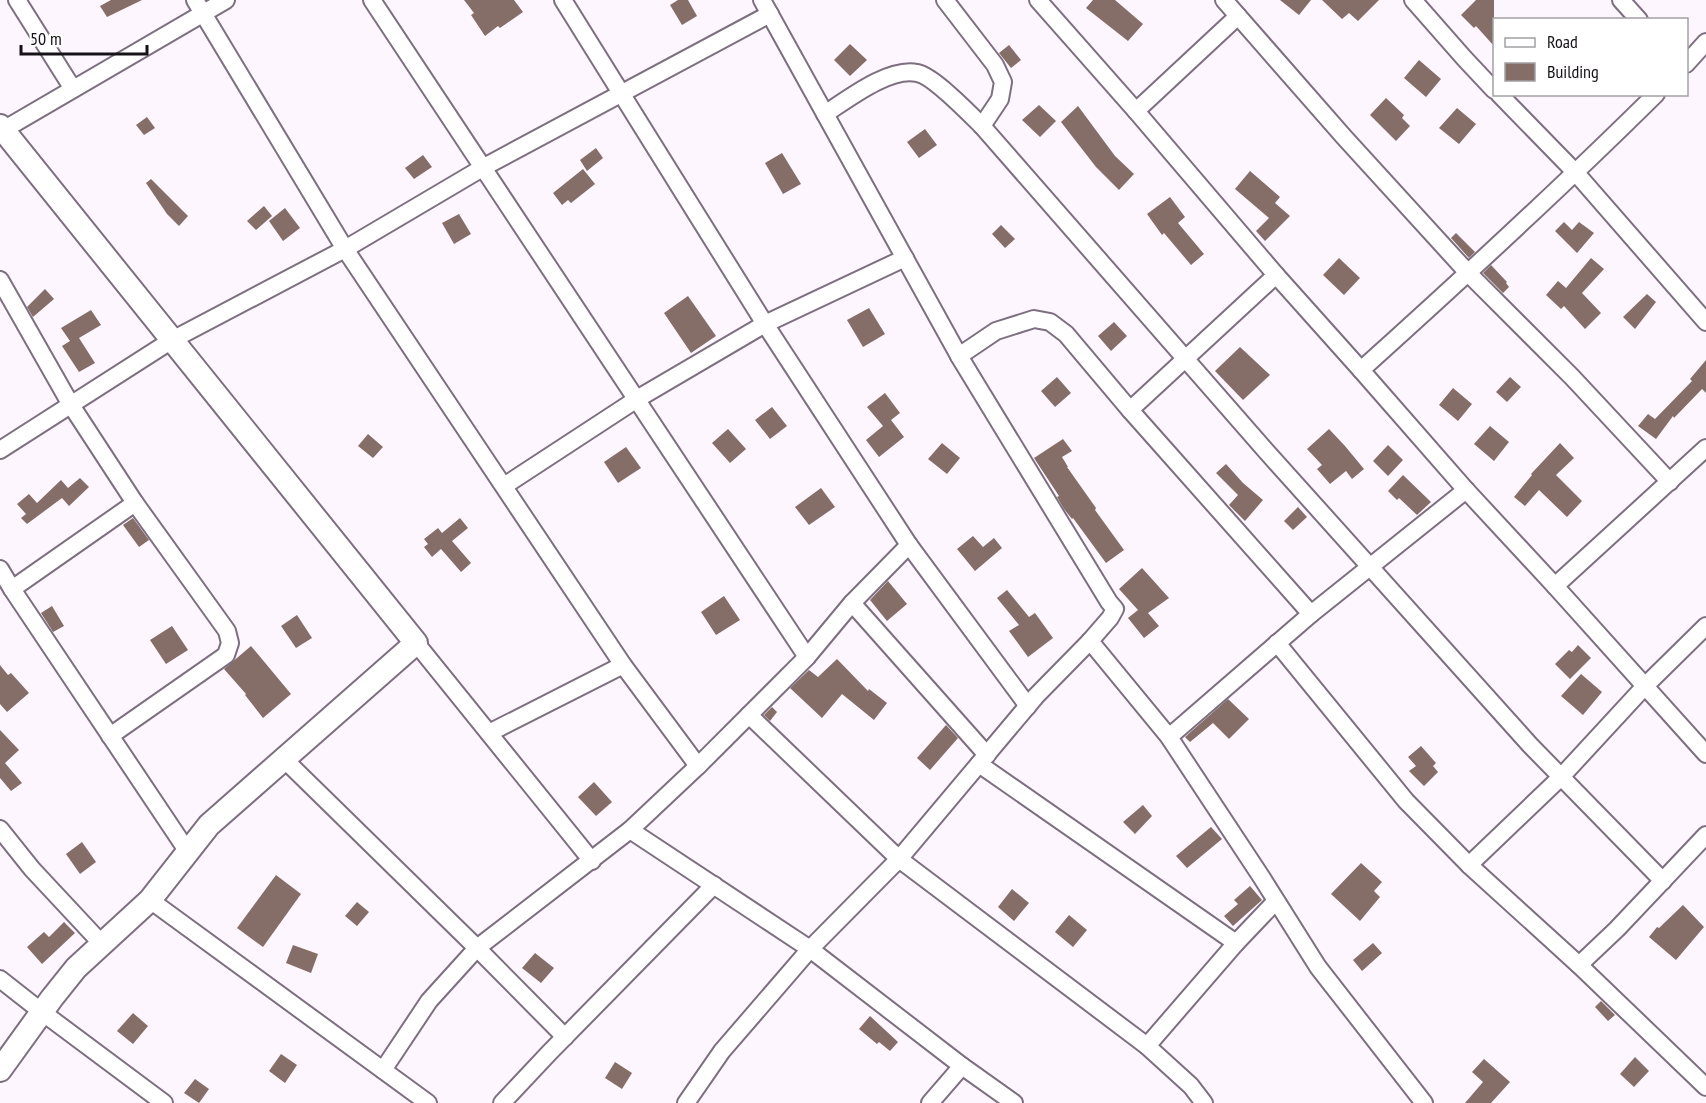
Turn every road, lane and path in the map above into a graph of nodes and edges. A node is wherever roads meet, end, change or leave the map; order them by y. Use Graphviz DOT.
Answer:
graph roads {
  1 [pos="17,0"];
  2 [pos="226,0"];
  3 [pos="372,0"];
  4 [pos="563,0"];
  5 [pos="945,0"];
  6 [pos="1038,0"];
  7 [pos="1224,0"];
  8 [pos="1413,0"];
  9 [pos="1621,0"];
  10 [pos="199,6"];
  11 [pos="766,7"];
  12 [pos="1238,16"];
  13 [pos="1637,18"];
  14 [pos="1704,49"];
  15 [pos="1688,62"];
  16 [pos="73,89"];
  17 [pos="1493,89"];
  18 [pos="622,94"];
  19 [pos="1501,96"];
  20 [pos="1654,96"];
  21 [pos="1136,111"];
  22 [pos="825,114"];
  23 [pos="982,126"];
  24 [pos="2,128"];
  25 [pos="484,167"];
  26 [pos="1576,173"];
  27 [pos="345,249"];
  28 [pos="905,258"];
  29 [pos="1469,274"];
  30 [pos="1276,275"];
  31 [pos="0,279"];
  32 [pos="1706,322"];
  33 [pos="765,324"];
  34 [pos="172,340"];
  35 [pos="959,356"];
  36 [pos="1185,358"];
  37 [pos="1361,370"];
  38 [pos="637,399"];
  39 [pos="70,405"];
  40 [pos="1130,410"];
  41 [pos="1706,448"];
  42 [pos="0,450"];
  43 [pos="1670,482"];
  44 [pos="504,486"];
  45 [pos="1466,490"];
  46 [pos="135,503"];
  47 [pos="909,545"];
  48 [pos="1370,566"];
  49 [pos="0,569"];
  50 [pos="1555,586"];
  51 [pos="12,589"];
  52 [pos="852,603"];
  53 [pos="1311,614"];
  54 [pos="1706,626"];
  55 [pos="1090,641"];
  56 [pos="416,643"];
  57 [pos="1277,643"];
  58 [pos="807,657"];
  59 [pos="623,665"];
  60 [pos="1646,686"];
  61 [pos="1028,706"];
  62 [pos="749,715"];
  63 [pos="489,733"];
  64 [pos="110,736"];
  65 [pos="1169,737"];
  66 [pos="1704,749"];
  67 [pos="284,759"];
  68 [pos="983,759"];
  69 [pos="698,766"];
  70 [pos="1561,777"];
  71 [pos="0,829"];
  72 [pos="630,830"];
  73 [pos="1706,835"];
  74 [pos="188,852"];
  75 [pos="899,859"];
  76 [pos="592,861"];
  77 [pos="1469,865"];
  78 [pos="1663,881"];
  79 [pos="714,885"];
  80 [pos="150,900"];
  81 [pos="1276,901"];
  82 [pos="1236,943"];
  83 [pos="102,944"];
  84 [pos="477,948"];
  85 [pos="810,949"];
  86 [pos="1579,964"];
  87 [pos="0,979"];
  88 [pos="42,1012"];
  89 [pos="565,1037"];
  90 [pos="1147,1046"];
  91 [pos="962,1066"];
  92 [pos="0,1070"];
  93 [pos="383,1070"];
  94 [pos="1706,1087"];
  95 [pos="164,1103"];
  96 [pos="428,1103"];
  97 [pos="502,1103"];
  98 [pos="686,1103"];
  99 [pos="930,1103"];
  100 [pos="1014,1103"];
  101 [pos="1204,1103"];
  102 [pos="1424,1103"];
  1 -- 16 [label="street"];
  2 -- 10 [label="street"];
  3 -- 25 [label="street"];
  4 -- 18 [label="street"];
  5 -- 23 [label="street"];
  6 -- 21 [label="street"];
  7 -- 12 [label="street"];
  8 -- 17 [label="street"];
  9 -- 13 [label="street"];
  10 -- 16 [label="street"];
  10 -- 27 [label="street"];
  11 -- 18 [label="street"];
  11 -- 22 [label="street"];
  12 -- 21 [label="street"];
  12 -- 29 [label="street"];
  14 -- 15 [label="street"];
  16 -- 24 [label="street"];
  18 -- 25 [label="street"];
  18 -- 33 [label="street"];
  19 -- 26 [label="street"];
  20 -- 26 [label="street"];
  21 -- 30 [label="street"];
  22 -- 23 [label="street"];
  22 -- 28 [label="street"];
  23 -- 36 [label="street"];
  24 -- 34 [label="street"];
  25 -- 27 [label="street"];
  25 -- 38 [label="street"];
  26 -- 29 [label="street"];
  26 -- 32 [label="street"];
  27 -- 34 [label="street"];
  27 -- 44 [label="street"];
  28 -- 33 [label="street"];
  28 -- 35 [label="street"];
  29 -- 37 [label="street"];
  29 -- 43 [label="street"];
  30 -- 36 [label="street"];
  30 -- 37 [label="street"];
  31 -- 39 [label="street"];
  33 -- 38 [label="street"];
  33 -- 47 [label="street"];
  34 -- 39 [label="street"];
  34 -- 56 [label="street"];
  35 -- 40 [label="street"];
  35 -- 55 [label="street"];
  36 -- 40 [label="street"];
  36 -- 48 [label="street"];
  37 -- 45 [label="street"];
  38 -- 44 [label="street"];
  38 -- 58 [label="street"];
  39 -- 42 [label="street"];
  39 -- 46 [label="street"];
  40 -- 53 [label="street"];
  41 -- 43 [label="street"];
  43 -- 50 [label="street"];
  44 -- 59 [label="street"];
  45 -- 48 [label="street"];
  45 -- 50 [label="street"];
  46 -- 51 [label="street"];
  46 -- 64 [label="street"];
  47 -- 52 [label="street"];
  47 -- 61 [label="street"];
  48 -- 53 [label="street"];
  48 -- 70 [label="street"];
  49 -- 51 [label="street"];
  50 -- 60 [label="street"];
  51 -- 64 [label="street"];
  52 -- 58 [label="street"];
  52 -- 68 [label="street"];
  53 -- 57 [label="street"];
  54 -- 60 [label="street"];
  55 -- 61 [label="street"];
  55 -- 65 [label="street"];
  56 -- 63 [label="street"];
  56 -- 67 [label="street"];
  57 -- 65 [label="street"];
  57 -- 77 [label="street"];
  58 -- 62 [label="street"];
  59 -- 63 [label="street"];
  59 -- 69 [label="street"];
  60 -- 66 [label="street"];
  60 -- 70 [label="street"];
  61 -- 68 [label="street"];
  62 -- 69 [label="street"];
  62 -- 75 [label="street"];
  63 -- 76 [label="street"];
  64 -- 74 [label="street"];
  65 -- 81 [label="street"];
  67 -- 74 [label="street"];
  67 -- 84 [label="street"];
  68 -- 75 [label="street"];
  68 -- 82 [label="street"];
  69 -- 72 [label="street"];
  70 -- 77 [label="street"];
  70 -- 78 [label="street"];
  71 -- 83 [label="street"];
  72 -- 76 [label="street"];
  72 -- 79 [label="street"];
  73 -- 78 [label="street"];
  74 -- 80 [label="street"];
  75 -- 85 [label="street"];
  75 -- 90 [label="street"];
  76 -- 84 [label="street"];
  77 -- 86 [label="street"];
  78 -- 86 [label="street"];
  79 -- 85 [label="street"];
  79 -- 89 [label="street"];
  80 -- 83 [label="street"];
  80 -- 93 [label="street"];
  81 -- 82 [label="street"];
  81 -- 102 [label="street"];
  82 -- 90 [label="street"];
  83 -- 88 [label="street"];
  84 -- 89 [label="street"];
  84 -- 93 [label="street"];
  85 -- 91 [label="street"];
  85 -- 98 [label="street"];
  86 -- 94 [label="street"];
  87 -- 88 [label="street"];
  88 -- 92 [label="street"];
  88 -- 95 [label="street"];
  89 -- 97 [label="street"];
  90 -- 101 [label="street"];
  91 -- 99 [label="street"];
  91 -- 100 [label="street"];
  93 -- 96 [label="street"];
}
